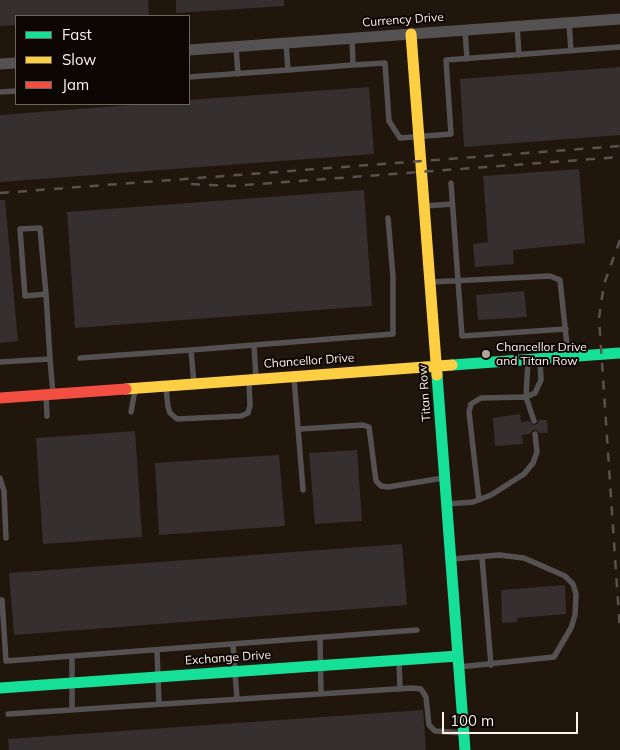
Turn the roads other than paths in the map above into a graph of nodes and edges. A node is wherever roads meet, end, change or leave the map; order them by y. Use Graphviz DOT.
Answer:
graph roads {
  1 [pos="620,19"];
  2 [pos="569,22"];
  3 [pos="517,26"];
  4 [pos="465,30"];
  5 [pos="412,34"];
  6 [pos="352,38"];
  7 [pos="286,43"];
  8 [pos="236,47"];
  9 [pos="620,47"];
  10 [pos="190,50"];
  11 [pos="571,51"];
  12 [pos="519,55"];
  13 [pos="467,59"];
  14 [pos="15,63"];
  15 [pos="0,64"];
  16 [pos="353,65"];
  17 [pos="288,70"];
  18 [pos="238,74"];
  19 [pos="190,77"];
  20 [pos="15,91"];
  21 [pos="0,92"];
  22 [pos="420,137"];
  23 [pos="451,183"];
  24 [pos="452,204"];
  25 [pos="425,206"];
  26 [pos="388,218"];
  27 [pos="456,281"];
  28 [pos="431,282"];
  29 [pos="46,294"];
  30 [pos="566,329"];
  31 [pos="254,345"];
  32 [pos="191,350"];
  33 [pos="620,353"];
  34 [pos="568,356"];
  35 [pos="80,358"];
  36 [pos="50,359"];
  37 [pos="534,359"];
  38 [pos="0,362"];
  39 [pos="437,366"];
  40 [pos="294,376"];
  41 [pos="253,379"];
  42 [pos="194,384"];
  43 [pos="166,386"];
  44 [pos="135,388"];
  45 [pos="50,394"];
  46 [pos="526,397"];
  47 [pos="0,398"];
  48 [pos="131,412"];
  49 [pos="48,416"];
  50 [pos="534,421"];
  51 [pos="300,430"];
  52 [pos="535,434"];
  53 [pos="0,478"];
  54 [pos="445,478"];
  55 [pos="303,490"];
  56 [pos="479,500"];
  57 [pos="447,504"];
  58 [pos="6,538"];
  59 [pos="482,556"];
  60 [pos="451,559"];
  61 [pos="0,600"];
  62 [pos="417,630"];
  63 [pos="320,637"];
  64 [pos="233,645"];
  65 [pos="157,650"];
  66 [pos="72,657"];
  67 [pos="399,660"];
  68 [pos="459,661"];
  69 [pos="322,665"];
  70 [pos="491,665"];
  71 [pos="235,671"];
  72 [pos="159,676"];
  73 [pos="73,682"];
  74 [pos="0,688"];
  75 [pos="400,689"];
  76 [pos="321,694"];
  77 [pos="237,699"];
  78 [pos="159,704"];
  79 [pos="72,710"];
  80 [pos="8,714"];
  81 [pos="464,732"];
  82 [pos="465,750"];
  1 -- 2 [label="street, Currency Drive"];
  2 -- 3 [label="street, Currency Drive"];
  2 -- 11 [label="lane"];
  3 -- 4 [label="street, Currency Drive"];
  3 -- 12 [label="lane"];
  4 -- 5 [label="street, Currency Drive"];
  4 -- 13 [label="lane"];
  5 -- 6 [label="street, Currency Drive"];
  5 -- 22 [label="street, Titan Row"];
  6 -- 7 [label="street, Currency Drive"];
  6 -- 16 [label="lane"];
  7 -- 8 [label="street, Currency Drive"];
  7 -- 17 [label="lane"];
  8 -- 10 [label="street, Currency Drive"];
  8 -- 18 [label="lane"];
  9 -- 11 [label="lane"];
  11 -- 12 [label="lane"];
  12 -- 13 [label="lane"];
  13 -- 22 [label="lane"];
  14 -- 15 [label="street"];
  16 -- 17 [label="lane"];
  16 -- 22 [label="lane"];
  17 -- 18 [label="lane"];
  18 -- 19 [label="lane"];
  20 -- 21 [label="lane"];
  22 -- 25 [label="street, Titan Row"];
  23 -- 24 [label="lane"];
  24 -- 25 [label="lane"];
  24 -- 27 [label="lane"];
  25 -- 28 [label="street, Titan Row"];
  26 -- 31 [label="lane"];
  27 -- 28 [label="lane"];
  27 -- 30 [label="lane"];
  27 -- 30 [label="lane"];
  28 -- 39 [label="street, Titan Row"];
  29 -- 29 [label="lane"];
  29 -- 36 [label="lane"];
  30 -- 34 [label="lane"];
  31 -- 32 [label="lane"];
  31 -- 41 [label="lane"];
  32 -- 35 [label="lane"];
  32 -- 42 [label="lane"];
  33 -- 34 [label="street, Chancellor Drive"];
  34 -- 37 [label="street, Chancellor Drive"];
  36 -- 38 [label="lane"];
  36 -- 45 [label="lane"];
  37 -- 39 [label="street, Chancellor Drive"];
  37 -- 46 [label="lane"];
  37 -- 46 [label="lane"];
  39 -- 40 [label="street, Chancellor Drive"];
  39 -- 54 [label="street, Titan Row"];
  40 -- 41 [label="street, Chancellor Drive"];
  40 -- 51 [label="lane"];
  41 -- 42 [label="street, Chancellor Drive"];
  41 -- 43 [label="lane"];
  42 -- 43 [label="street, Chancellor Drive"];
  43 -- 44 [label="street, Chancellor Drive"];
  44 -- 45 [label="street, Chancellor Drive"];
  44 -- 48 [label="lane"];
  45 -- 47 [label="street, Chancellor Drive"];
  45 -- 49 [label="lane"];
  46 -- 50 [label="lane"];
  46 -- 56 [label="lane"];
  51 -- 54 [label="lane"];
  51 -- 55 [label="lane"];
  52 -- 56 [label="lane"];
  53 -- 58 [label="lane"];
  54 -- 57 [label="street, Titan Row"];
  56 -- 57 [label="lane"];
  57 -- 60 [label="street, Titan Row"];
  59 -- 60 [label="lane"];
  59 -- 70 [label="lane"];
  59 -- 70 [label="lane"];
  60 -- 68 [label="street, Titan Row"];
  61 -- 66 [label="lane"];
  62 -- 63 [label="lane"];
  63 -- 64 [label="lane"];
  63 -- 69 [label="lane"];
  64 -- 65 [label="lane"];
  64 -- 71 [label="lane"];
  65 -- 66 [label="lane"];
  65 -- 72 [label="lane"];
  66 -- 73 [label="lane"];
  67 -- 68 [label="street, Exchange Drive"];
  67 -- 69 [label="street, Exchange Drive"];
  67 -- 75 [label="lane"];
  68 -- 70 [label="lane"];
  68 -- 81 [label="street, Titan Row"];
  69 -- 71 [label="street, Exchange Drive"];
  69 -- 76 [label="lane"];
  71 -- 72 [label="street, Exchange Drive"];
  71 -- 77 [label="lane"];
  72 -- 73 [label="street, Exchange Drive"];
  72 -- 78 [label="lane"];
  73 -- 74 [label="street, Exchange Drive"];
  73 -- 79 [label="lane"];
  75 -- 76 [label="lane"];
  75 -- 81 [label="lane"];
  76 -- 77 [label="lane"];
  77 -- 78 [label="lane"];
  78 -- 79 [label="lane"];
  79 -- 80 [label="lane"];
  81 -- 82 [label="street, Titan Row"];
}
